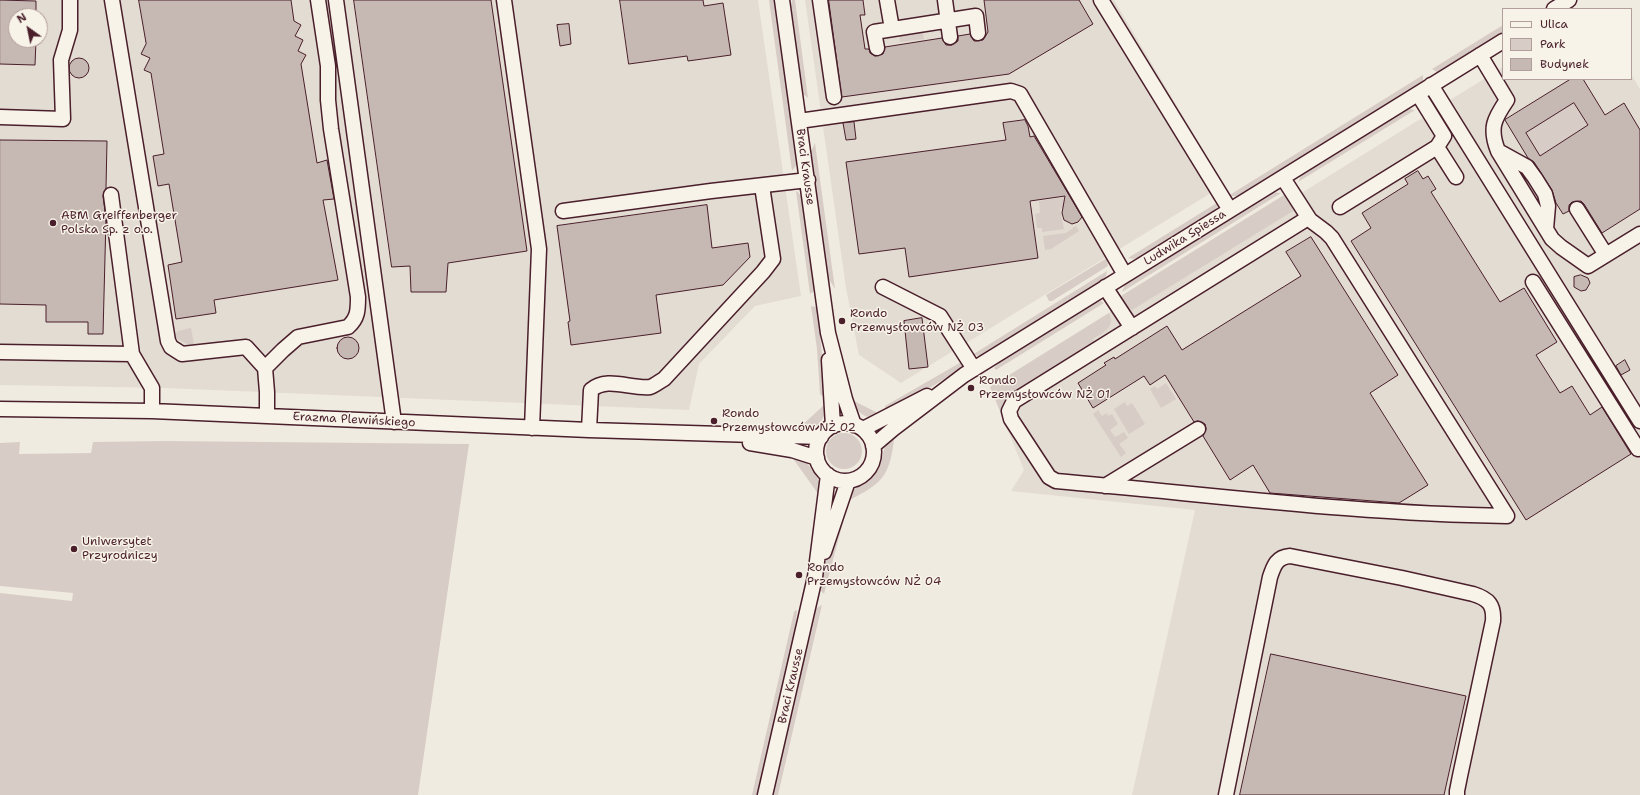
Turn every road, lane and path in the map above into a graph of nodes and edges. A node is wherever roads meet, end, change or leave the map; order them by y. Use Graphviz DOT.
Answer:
graph roads {
  1 [pos="70,0"];
  2 [pos="112,0"];
  3 [pos="318,0"];
  4 [pos="336,0"];
  5 [pos="504,0"];
  6 [pos="782,0"];
  7 [pos="820,0"];
  8 [pos="887,0"];
  9 [pos="945,0"];
  10 [pos="1101,0"];
  11 [pos="1569,0"];
  12 [pos="1556,8"];
  13 [pos="948,21"];
  14 [pos="892,29"];
  15 [pos="978,33"];
  16 [pos="950,37"];
  17 [pos="1502,42"];
  18 [pos="877,48"];
  19 [pos="1480,56"];
  20 [pos="1432,85"];
  21 [pos="1418,94"];
  22 [pos="834,97"];
  23 [pos="0,117"];
  24 [pos="799,121"];
  25 [pos="1437,147"];
  26 [pos="1456,176"];
  27 [pos="1283,178"];
  28 [pos="808,180"];
  29 [pos="762,186"];
  30 [pos="111,195"];
  31 [pos="1340,207"];
  32 [pos="1577,209"];
  33 [pos="1230,210"];
  34 [pos="562,211"];
  35 [pos="1308,218"];
  36 [pos="1640,234"];
  37 [pos="1606,255"];
  38 [pos="1125,275"];
  39 [pos="1533,282"];
  40 [pos="883,287"];
  41 [pos="1105,287"];
  42 [pos="1132,328"];
  43 [pos="828,334"];
  44 [pos="0,352"];
  45 [pos="132,354"];
  46 [pos="265,368"];
  47 [pos="969,372"];
  48 [pos="0,409"];
  49 [pos="152,412"];
  50 [pos="267,416"];
  51 [pos="1640,421"];
  52 [pos="394,422"];
  53 [pos="833,426"];
  54 [pos="858,427"];
  55 [pos="532,428"];
  56 [pos="1198,429"];
  57 [pos="589,430"];
  58 [pos="709,435"];
  59 [pos="821,437"];
  60 [pos="874,446"];
  61 [pos="1638,449"];
  62 [pos="817,458"];
  63 [pos="828,475"];
  64 [pos="848,481"];
  65 [pos="1105,486"];
  66 [pos="815,577"];
  67 [pos="1457,794"];
  68 [pos="765,795"];
  69 [pos="1226,795"];
  1 -- 23 [label="street"];
  2 -- 46 [label="street"];
  3 -- 46 [label="street"];
  4 -- 52 [label="street"];
  5 -- 55 [label="street"];
  6 -- 24 [label="street, Braci Krausse"];
  7 -- 22 [label="street"];
  8 -- 14 [label="street"];
  9 -- 13 [label="street"];
  10 -- 33 [label="street"];
  11 -- 12 [label="street"];
  13 -- 14 [label="street"];
  13 -- 15 [label="street"];
  13 -- 16 [label="street"];
  14 -- 18 [label="street"];
  17 -- 19 [label="street, Ludwika Spiessa"];
  19 -- 20 [label="street, Ludwika Spiessa"];
  19 -- 37 [label="street"];
  20 -- 21 [label="street, Ludwika Spiessa"];
  20 -- 51 [label="street"];
  21 -- 25 [label="street"];
  21 -- 27 [label="street, Ludwika Spiessa"];
  24 -- 28 [label="street, Braci Krausse"];
  24 -- 38 [label="street"];
  25 -- 26 [label="street"];
  25 -- 31 [label="street"];
  27 -- 33 [label="street, Ludwika Spiessa"];
  27 -- 35 [label="street"];
  28 -- 29 [label="street"];
  28 -- 43 [label="street, Braci Krausse"];
  29 -- 34 [label="street"];
  29 -- 57 [label="street"];
  30 -- 45 [label="street"];
  32 -- 37 [label="street"];
  33 -- 38 [label="street, Ludwika Spiessa"];
  35 -- 42 [label="street"];
  35 -- 65 [label="street"];
  36 -- 37 [label="street"];
  38 -- 41 [label="street, Ludwika Spiessa"];
  39 -- 61 [label="street"];
  40 -- 47 [label="street"];
  41 -- 42 [label="street"];
  41 -- 47 [label="street, Ludwika Spiessa"];
  42 -- 65 [label="street"];
  43 -- 53 [label="street, Braci Krausse"];
  43 -- 54 [label="street, Braci Krausse"];
  44 -- 45 [label="street"];
  45 -- 49 [label="street"];
  46 -- 50 [label="street"];
  47 -- 54 [label="street"];
  47 -- 60 [label="street, Ludwika Spiessa"];
  48 -- 49 [label="street, Erazma Plewińskiego"];
  49 -- 50 [label="street, Erazma Plewińskiego"];
  50 -- 52 [label="street, Erazma Plewińskiego"];
  52 -- 55 [label="street, Erazma Plewińskiego"];
  53 -- 54 [label="street"];
  53 -- 59 [label="street"];
  54 -- 60 [label="street"];
  55 -- 57 [label="street, Erazma Plewińskiego"];
  56 -- 65 [label="street"];
  57 -- 58 [label="street, Erazma Plewińskiego"];
  58 -- 59 [label="street, Erazma Plewińskiego"];
  58 -- 62 [label="street, Erazma Plewińskiego"];
  59 -- 62 [label="street"];
  60 -- 64 [label="street"];
  62 -- 63 [label="street"];
  63 -- 64 [label="street"];
  63 -- 66 [label="street, Braci Krausse"];
  64 -- 66 [label="street, Braci Krausse"];
  66 -- 68 [label="street, Braci Krausse"];
  67 -- 69 [label="street"];
}
